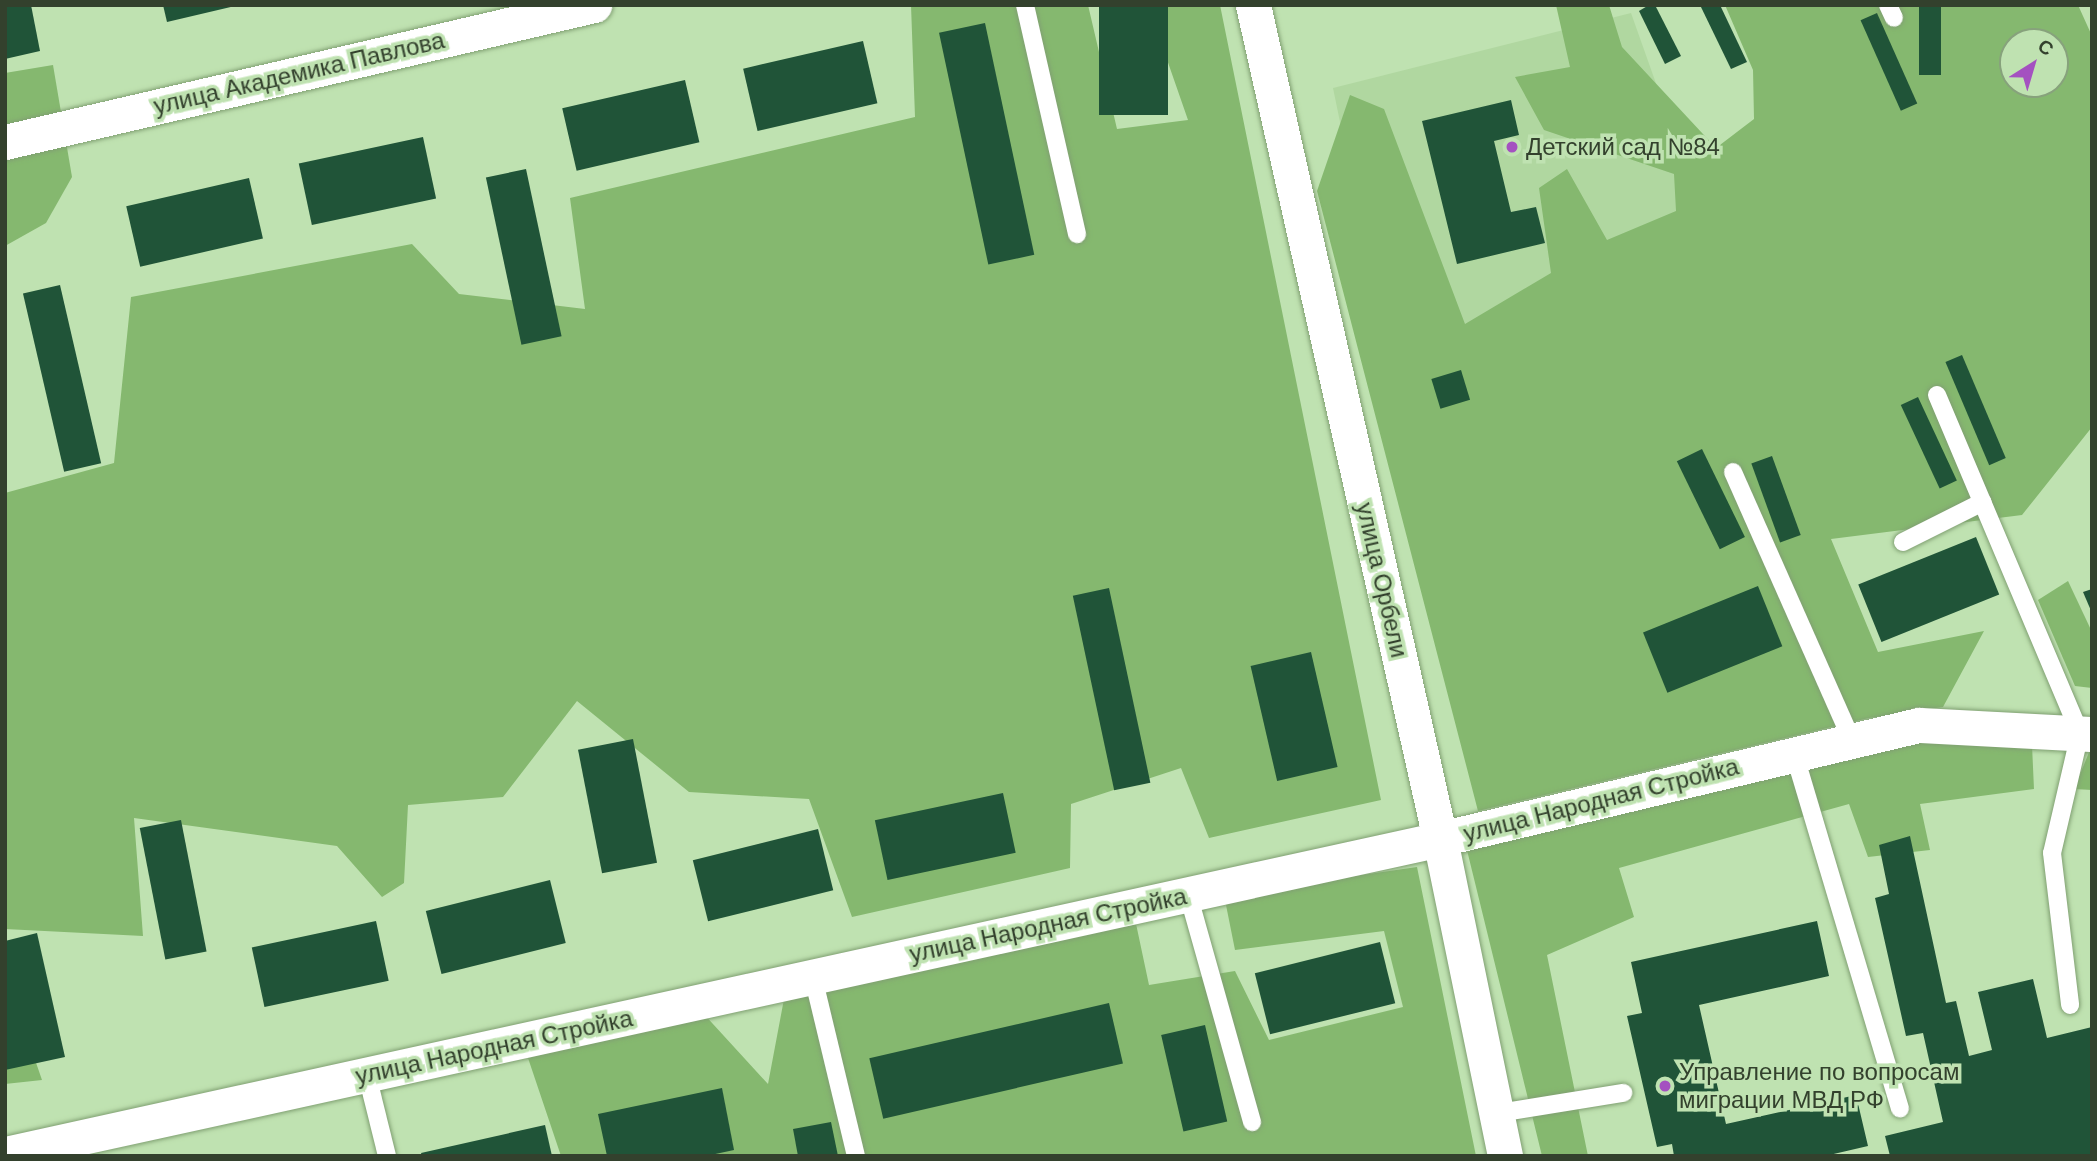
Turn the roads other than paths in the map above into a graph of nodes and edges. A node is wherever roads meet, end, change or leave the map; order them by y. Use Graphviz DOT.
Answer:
graph roads {
  1 [pos="594,5"];
  2 [pos="1025,5"];
  3 [pos="1253,5"];
  4 [pos="515,14"];
  5 [pos="5,142"];
  6 [pos="1077,234"];
  7 [pos="1937,395"];
  8 [pos="1733,472"];
  9 [pos="1983,502"];
  10 [pos="1903,542"];
  11 [pos="2086,733"];
  12 [pos="1852,740"];
  13 [pos="1794,753"];
  14 [pos="1440,839"];
  15 [pos="1188,894"];
  16 [pos="813,977"];
  17 [pos="2070,1006"];
  18 [pos="367,1075"];
  19 [pos="1623,1093"];
  20 [pos="1900,1109"];
  21 [pos="1499,1113"];
  22 [pos="1252,1122"];
  23 [pos="5,1154"];
  24 [pos="387,1156"];
  25 [pos="856,1156"];
  26 [pos="1505,1156"];
  1 -- 4 [label="street, улица Академика Павлова"];
  2 -- 6 [label="lane"];
  3 -- 14 [label="street, улица Орбели"];
  4 -- 5 [label="street, улица Академика Павлова"];
  7 -- 9 [label="lane"];
  8 -- 12 [label="lane"];
  9 -- 10 [label="lane"];
  9 -- 11 [label="lane"];
  11 -- 12 [label="street, улица Народная Стройка"];
  11 -- 17 [label="lane"];
  12 -- 13 [label="street, улица Народная Стройка"];
  13 -- 14 [label="street, улица Народная Стройка"];
  13 -- 20 [label="lane"];
  14 -- 15 [label="street, улица Народная Стройка"];
  14 -- 21 [label="street, улица Орбели"];
  15 -- 16 [label="street, улица Народная Стройка"];
  15 -- 22 [label="lane"];
  16 -- 18 [label="street, улица Народная Стройка"];
  16 -- 25 [label="lane"];
  18 -- 23 [label="street, улица Народная Стройка"];
  18 -- 24 [label="lane"];
  19 -- 21 [label="lane"];
  21 -- 26 [label="street, улица Орбели"];
}
